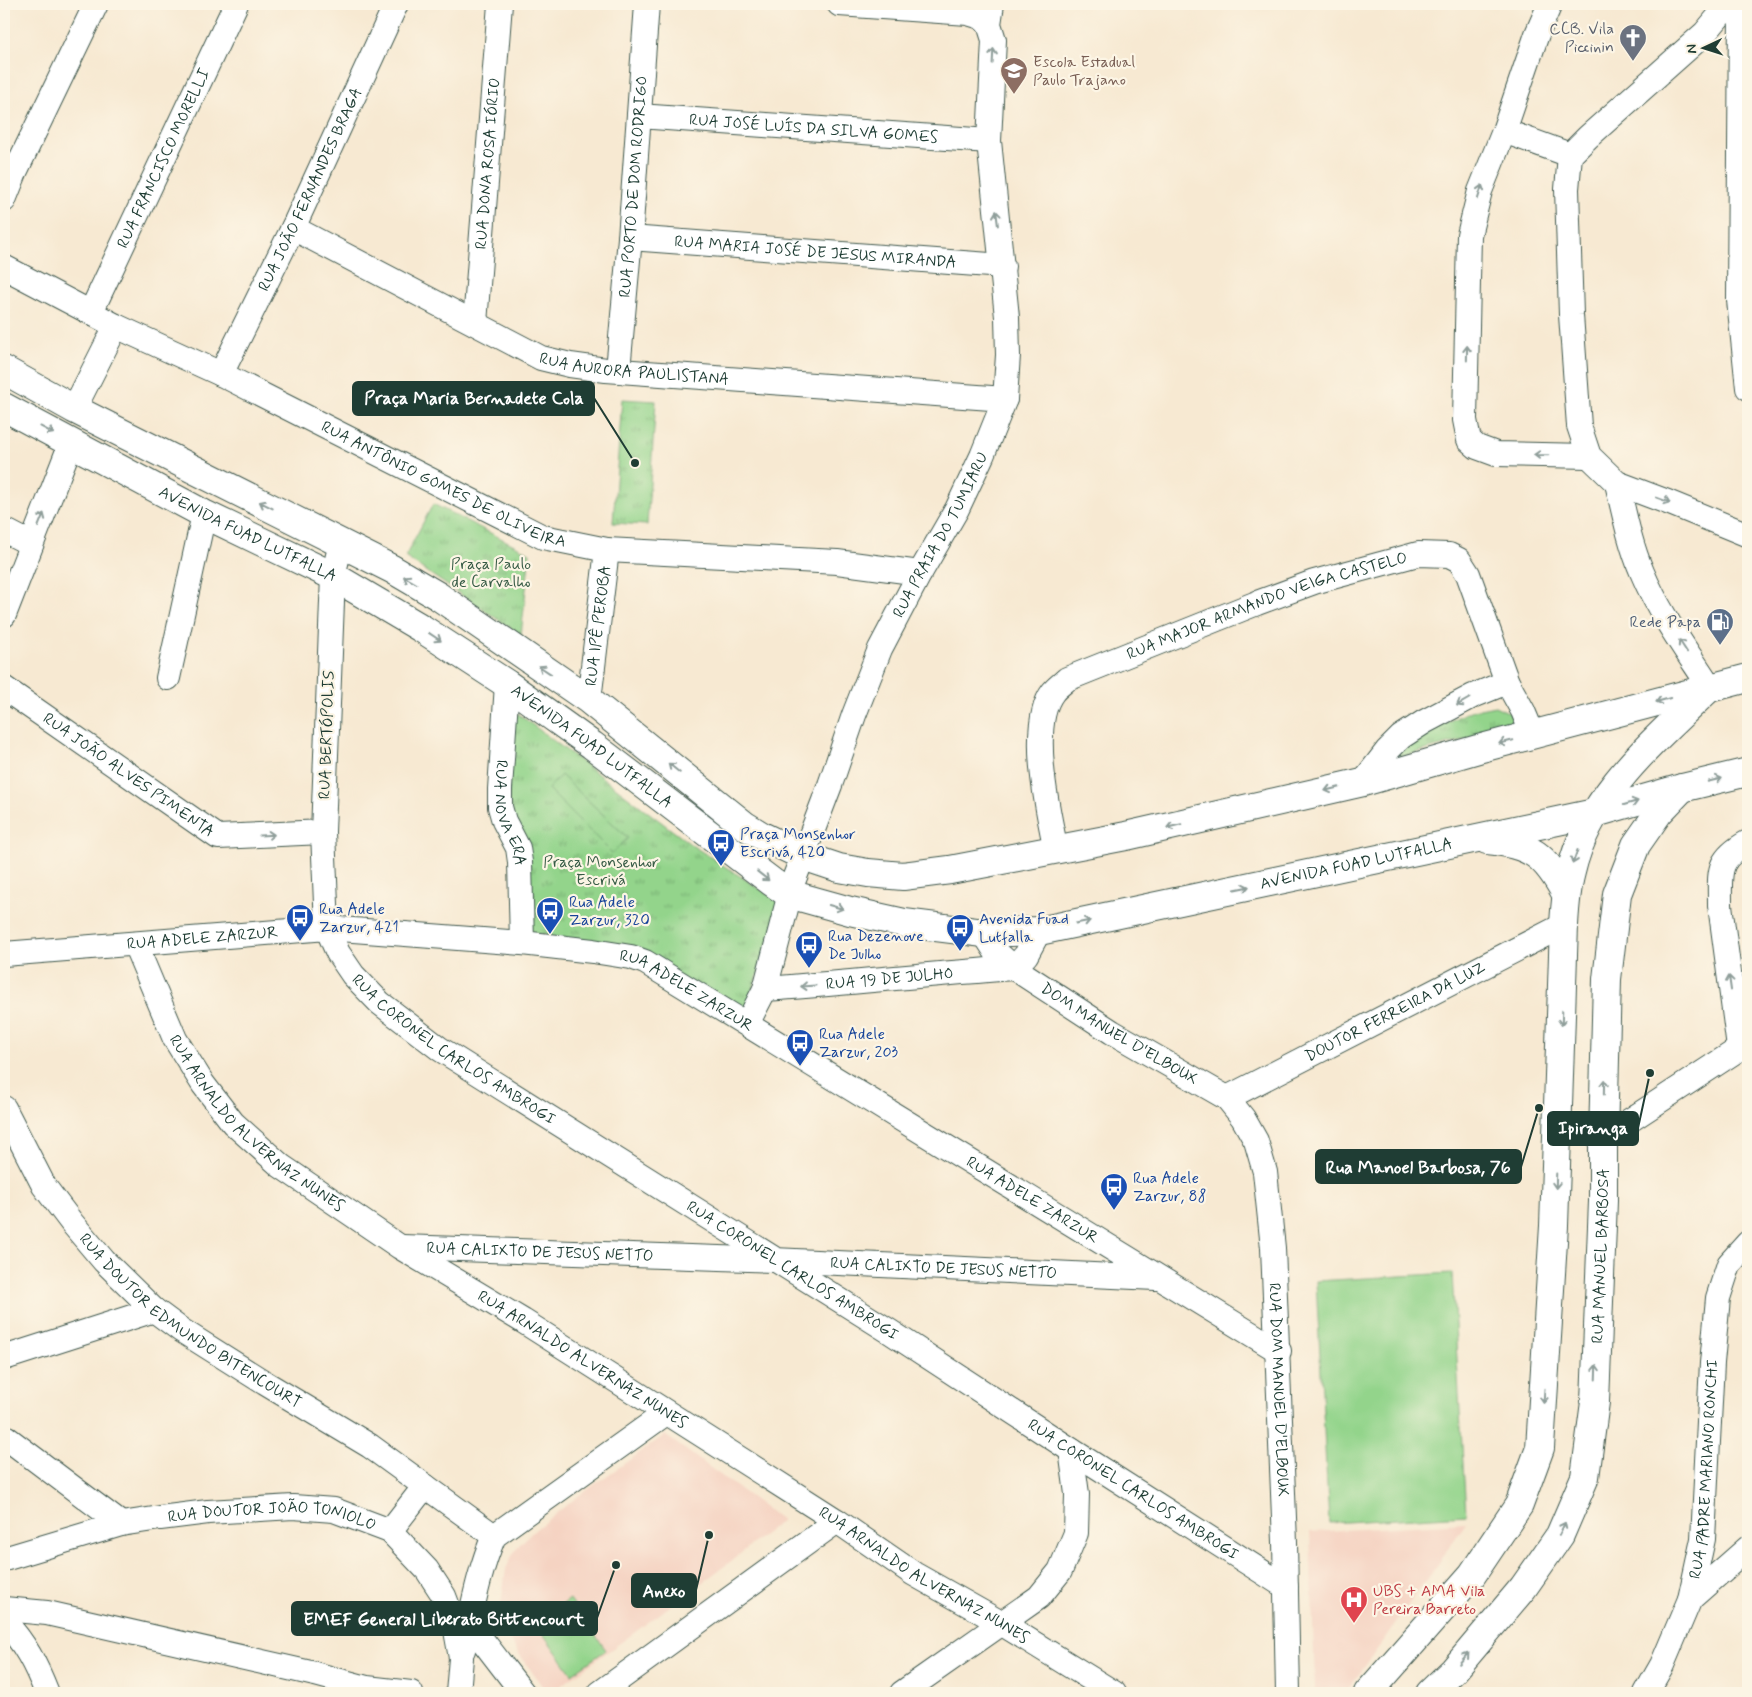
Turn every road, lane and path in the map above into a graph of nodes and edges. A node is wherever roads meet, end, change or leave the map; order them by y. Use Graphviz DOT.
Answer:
graph roads {
  1 [pos="96,4"];
  2 [pos="236,4"];
  3 [pos="396,4"];
  4 [pos="500,4"];
  5 [pos="647,4"];
  6 [pos="839,4"];
  7 [pos="1550,4"];
  8 [pos="1729,4"];
  9 [pos="1741,4"];
  10 [pos="991,14"];
  11 [pos="639,116"];
  12 [pos="1504,131"];
  13 [pos="989,141"];
  14 [pos="1570,155"];
  15 [pos="10,167"];
  16 [pos="4,200"];
  17 [pos="293,228"];
  18 [pos="630,238"];
  19 [pos="1003,266"];
  20 [pos="4,267"];
  21 [pos="91,312"];
  22 [pos="475,322"];
  23 [pos="116,326"];
  24 [pos="4,370"];
  25 [pos="618,370"];
  26 [pos="221,374"];
  27 [pos="1748,388"];
  28 [pos="1005,400"];
  29 [pos="4,407"];
  30 [pos="74,409"];
  31 [pos="71,443"];
  32 [pos="1589,456"];
  33 [pos="1617,483"];
  34 [pos="204,514"];
  35 [pos="4,530"];
  36 [pos="1748,535"];
  37 [pos="341,542"];
  38 [pos="31,544"];
  39 [pos="607,550"];
  40 [pos="920,573"];
  41 [pos="333,576"];
  42 [pos="4,615"];
  43 [pos="168,678"];
  44 [pos="1748,678"];
  45 [pos="1508,682"];
  46 [pos="507,684"];
  47 [pos="1710,687"];
  48 [pos="4,688"];
  49 [pos="589,700"];
  50 [pos="1533,735"];
  51 [pos="1748,772"];
  52 [pos="1363,782"];
  53 [pos="1682,788"];
  54 [pos="1594,813"];
  55 [pos="323,832"];
  56 [pos="1476,838"];
  57 [pos="1748,842"];
  58 [pos="1056,850"];
  59 [pos="803,856"];
  60 [pos="789,894"];
  61 [pos="1566,894"];
  62 [pos="1564,925"];
  63 [pos="328,928"];
  64 [pos="1039,931"];
  65 [pos="984,933"];
  66 [pos="522,943"];
  67 [pos="135,944"];
  68 [pos="4,954"];
  69 [pos="1014,968"];
  70 [pos="765,989"];
  71 [pos="747,1024"];
  72 [pos="1744,1046"];
  73 [pos="1227,1098"];
  74 [pos="4,1108"];
  75 [pos="1603,1138"];
  76 [pos="1748,1243"];
  77 [pos="400,1246"];
  78 [pos="774,1260"];
  79 [pos="1159,1278"];
  80 [pos="154,1310"];
  81 [pos="1278,1352"];
  82 [pos="4,1358"];
  83 [pos="666,1413"];
  84 [pos="4,1436"];
  85 [pos="1071,1450"];
  86 [pos="425,1486"];
  87 [pos="837,1521"];
  88 [pos="121,1524"];
  89 [pos="390,1531"];
  90 [pos="494,1536"];
  91 [pos="1748,1548"];
  92 [pos="4,1559"];
  93 [pos="1286,1586"];
  94 [pos="1690,1599"];
  95 [pos="4,1609"];
  96 [pos="4,1621"];
  97 [pos="469,1623"];
  98 [pos="1001,1623"];
  99 [pos="461,1658"];
  100 [pos="370,1690"];
  101 [pos="48,1693"];
  102 [pos="410,1693"];
  103 [pos="447,1693"];
  104 [pos="458,1693"];
  105 [pos="523,1693"];
  106 [pos="600,1693"];
  107 [pos="902,1693"];
  108 [pos="1114,1693"];
  109 [pos="1288,1693"];
  110 [pos="1368,1693"];
  111 [pos="1430,1693"];
  112 [pos="1646,1693"];
  1 -- 15 [label="street"];
  2 -- 21 [label="street, RUA FRANCISCO MORELLI"];
  3 -- 17 [label="street, RUA JOÃO FERNANDES BRAGA"];
  4 -- 22 [label="street, RUA DONA ROSA IÓRIO"];
  5 -- 11 [label="street, RUA PORTO DE DOM RODRIGO"];
  6 -- 10 [label="street"];
  7 -- 12 [label="street"];
  8 -- 14 [label="street"];
  9 -- 27 [label="street"];
  13 -- 10 [label="street, RUA PRAIA DO TUMIARU, one-way"];
  11 -- 13 [label="street, RUA JOSÉ LUÍS DA SILVA GOMES"];
  11 -- 18 [label="street, RUA PORTO DE DOM RODRIGO"];
  12 -- 14 [label="street"];
  32 -- 12 [label="street, one-way"];
  19 -- 13 [label="street, RUA PRAIA DO TUMIARU, one-way"];
  14 -- 32 [label="street"];
  15 -- 16 [label="street"];
  17 -- 22 [label="street, RUA AURORA PAULISTANA"];
  17 -- 26 [label="street, RUA JOÃO FERNANDES BRAGA"];
  18 -- 19 [label="street, RUA MARIA JOSÉ DE JESUS MIRANDA"];
  18 -- 25 [label="street, RUA PORTO DE DOM RODRIGO"];
  19 -- 28 [label="street, RUA PRAIA DO TUMIARU"];
  20 -- 21 [label="street, RUA ANTÔNIO GOMES DE OLIVEIRA"];
  21 -- 23 [label="street, RUA ANTÔNIO GOMES DE OLIVEIRA"];
  22 -- 25 [label="street, RUA AURORA PAULISTANA"];
  23 -- 26 [label="street, RUA ANTÔNIO GOMES DE OLIVEIRA"];
  23 -- 30 [label="street"];
  24 -- 30 [label="main road, AVENIDA FUAD LUTFALLA"];
  25 -- 28 [label="street, RUA AURORA PAULISTANA"];
  26 -- 39 [label="street, RUA ANTÔNIO GOMES DE OLIVEIRA"];
  28 -- 40 [label="street, RUA PRAIA DO TUMIARU"];
  29 -- 31 [label="main road, AVENIDA FUAD LUTFALLA, one-way"];
  37 -- 30 [label="main road, AVENIDA FUAD LUTFALLA, one-way"];
  31 -- 34 [label="main road, AVENIDA FUAD LUTFALLA"];
  38 -- 31 [label="street, one-way"];
  32 -- 33 [label="street"];
  33 -- 36 [label="street, one-way"];
  47 -- 33 [label="street, one-way"];
  34 -- 41 [label="main road, AVENIDA FUAD LUTFALLA"];
  34 -- 43 [label="street"];
  35 -- 38 [label="street"];
  37 -- 41 [label="street, RUA BERTÓPOLIS"];
  49 -- 37 [label="main road, AVENIDA FUAD LUTFALLA, one-way"];
  38 -- 42 [label="street"];
  39 -- 40 [label="street, RUA ANTÔNIO GOMES DE OLIVEIRA"];
  39 -- 49 [label="street, RUA IPÊ PEROBA"];
  40 -- 59 [label="street, RUA PRAIA DO TUMIARU"];
  41 -- 46 [label="main road, AVENIDA FUAD LUTFALLA, one-way"];
  41 -- 55 [label="street, RUA BERTÓPOLIS"];
  44 -- 47 [label="main road, AVENIDA FUAD LUTFALLA"];
  45 -- 50 [label="street, RUA MAJOR ARMANDO VEIGA CASTELO"];
  45 -- 52 [label="street, one-way"];
  45 -- 58 [label="street, RUA MAJOR ARMANDO VEIGA CASTELO"];
  46 -- 60 [label="main road, AVENIDA FUAD LUTFALLA, one-way"];
  46 -- 66 [label="street, RUA NOVA ERA"];
  47 -- 50 [label="main road, AVENIDA FUAD LUTFALLA, one-way"];
  47 -- 54 [label="main road"];
  48 -- 55 [label="street, RUA JOÃO ALVES PIMENTA, one-way"];
  59 -- 49 [label="main road, AVENIDA FUAD LUTFALLA, one-way"];
  50 -- 52 [label="main road, AVENIDA FUAD LUTFALLA, one-way"];
  53 -- 51 [label="main road, AVENIDA FUAD LUTFALLA, one-way"];
  52 -- 58 [label="main road, AVENIDA FUAD LUTFALLA, one-way"];
  54 -- 53 [label="main road, AVENIDA FUAD LUTFALLA, one-way"];
  75 -- 53 [label="main road, RUA MANUEL BARBOSA, one-way"];
  54 -- 56 [label="main road, AVENIDA FUAD LUTFALLA"];
  54 -- 61 [label="main road, one-way"];
  55 -- 63 [label="street, RUA BERTÓPOLIS"];
  56 -- 61 [label="main road"];
  64 -- 56 [label="main road, AVENIDA FUAD LUTFALLA, one-way"];
  72 -- 57 [label="street, one-way"];
  58 -- 59 [label="main road, AVENIDA FUAD LUTFALLA"];
  59 -- 60 [label="street, RUA PRAIA DO TUMIARU"];
  60 -- 65 [label="main road, AVENIDA FUAD LUTFALLA, one-way"];
  60 -- 70 [label="street, RUA PRAIA DO TUMIARU"];
  61 -- 62 [label="main road"];
  62 -- 73 [label="street, DOUTOR FERREIRA DA LUZ"];
  62 -- 110 [label="main road, one-way"];
  63 -- 66 [label="street, RUA ADELE ZARZUR"];
  63 -- 67 [label="street, RUA ADELE ZARZUR"];
  63 -- 78 [label="street, RUA CORONEL CARLOS AMBROGI"];
  64 -- 65 [label="main road, AVENIDA FUAD LUTFALLA"];
  64 -- 69 [label="street"];
  65 -- 69 [label="street, DOM MANUEL D'ELBOUX"];
  66 -- 71 [label="street, RUA ADELE ZARZUR"];
  67 -- 68 [label="street, RUA ADELE ZARZUR"];
  67 -- 77 [label="street, RUA ARNALDO ALVERNAZ NUNES"];
  69 -- 70 [label="street, RUA 19 DE JULHO, one-way"];
  69 -- 73 [label="street, DOM MANUEL D'ELBOUX"];
  70 -- 71 [label="street, RUA PRAIA DO TUMIARU"];
  71 -- 79 [label="street, RUA ADELE ZARZUR"];
  72 -- 75 [label="street"];
  73 -- 81 [label="street, RUA DOM MANUEL D'ELBOUX"];
  74 -- 80 [label="street, RUA DOUTOR EDMUNDO BITENCOURT"];
  111 -- 75 [label="main road, RUA MANUEL BARBOSA, one-way"];
  76 -- 94 [label="street, RUA PADRE MARIANO RONCHI"];
  77 -- 78 [label="street, RUA CALIXTO DE JESUS NETTO"];
  77 -- 83 [label="street, RUA ARNALDO ALVERNAZ NUNES"];
  78 -- 79 [label="street, RUA CALIXTO DE JESUS NETTO"];
  78 -- 85 [label="street, RUA CORONEL CARLOS AMBROGI"];
  79 -- 81 [label="street, RUA ADELE ZARZUR"];
  80 -- 82 [label="street"];
  80 -- 86 [label="street, RUA DOUTOR EDMUNDO BITENCOURT"];
  81 -- 93 [label="street, RUA DOM MANUEL D'ELBOUX"];
  83 -- 87 [label="street, RUA ARNALDO ALVERNAZ NUNES"];
  83 -- 90 [label="street"];
  84 -- 88 [label="street"];
  85 -- 93 [label="street, RUA CORONEL CARLOS AMBROGI"];
  85 -- 98 [label="street"];
  86 -- 89 [label="street"];
  86 -- 90 [label="street, RUA DOUTOR EDMUNDO BITENCOURT"];
  87 -- 98 [label="street, RUA ARNALDO ALVERNAZ NUNES"];
  87 -- 106 [label="street"];
  88 -- 89 [label="street, RUA DOUTOR JOÃO TONIOLO"];
  88 -- 92 [label="street, RUA DOUTOR JOÃO TONIOLO"];
  89 -- 99 [label="street, RUA DOUTOR JOÃO TONIOLO"];
  90 -- 97 [label="street"];
  91 -- 94 [label="street"];
  93 -- 109 [label="street, RUA DOM MANUEL D'ELBOUX"];
  94 -- 112 [label="street, RUA PADRE MARIANO RONCHI"];
  95 -- 100 [label="street"];
  96 -- 101 [label="street"];
  97 -- 99 [label="street"];
  97 -- 105 [label="street"];
  98 -- 107 [label="street"];
  98 -- 108 [label="street, RUA ARNALDO ALVERNAZ NUNES"];
  99 -- 103 [label="street"];
  99 -- 104 [label="street, RUA DOUTOR JOÃO TONIOLO"];
  100 -- 102 [label="street"];
}
